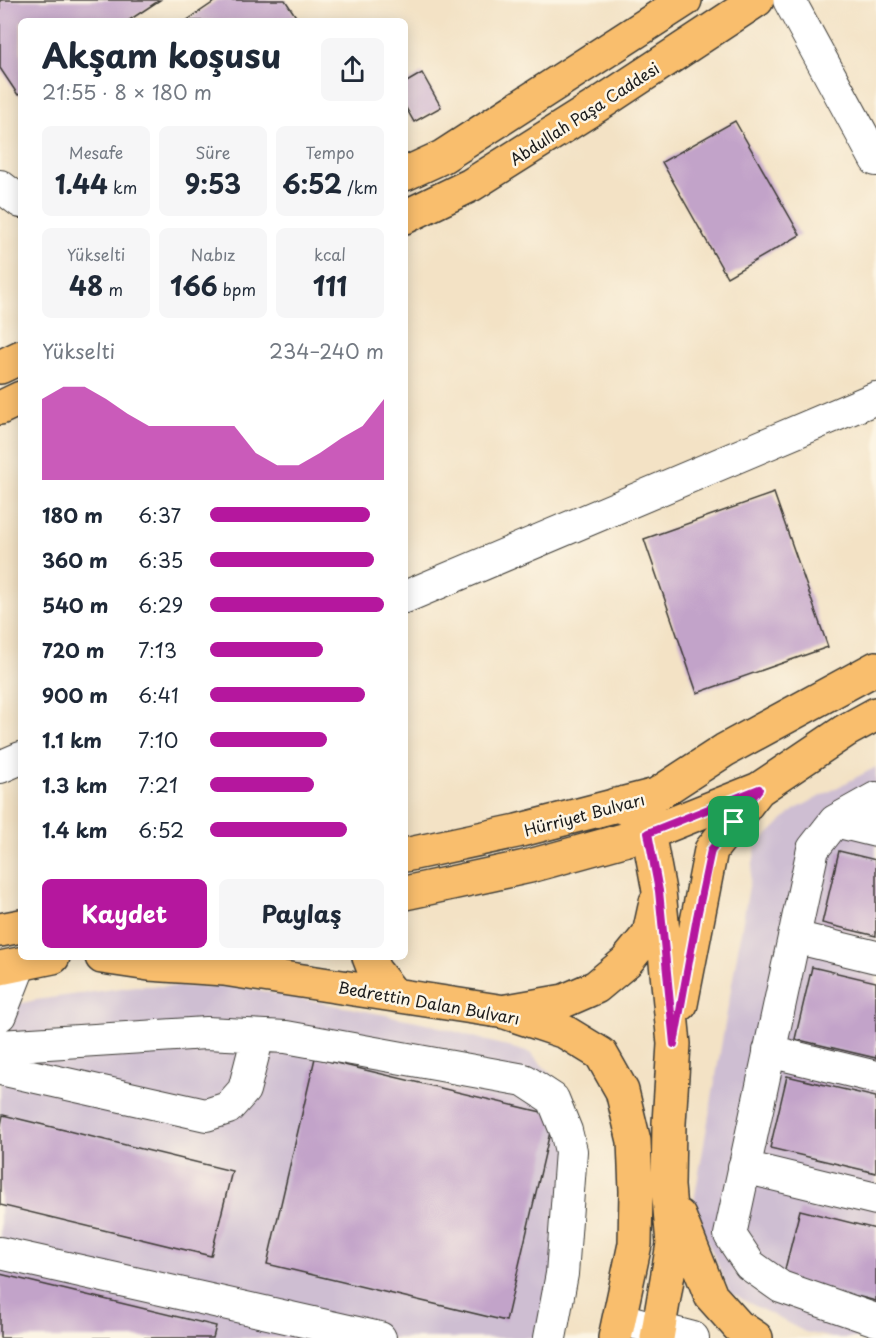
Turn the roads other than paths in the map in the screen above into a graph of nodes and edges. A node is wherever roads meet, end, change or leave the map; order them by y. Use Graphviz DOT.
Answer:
graph roads {
  1 [pos="685,0"];
  2 [pos="757,0"];
  3 [pos="789,0"];
  4 [pos="876,160"];
  5 [pos="408,173"];
  6 [pos="0,186"];
  7 [pos="18,200"];
  8 [pos="408,216"];
  9 [pos="18,358"];
  10 [pos="0,367"];
  11 [pos="876,398"];
  12 [pos="18,399"];
  13 [pos="0,408"];
  14 [pos="408,596"];
  15 [pos="876,668"];
  16 [pos="876,714"];
  17 [pos="18,759"];
  18 [pos="0,767"];
  19 [pos="759,789"];
  20 [pos="876,798"];
  21 [pos="615,806"];
  22 [pos="835,821"];
  23 [pos="876,831"];
  24 [pos="648,833"];
  25 [pos="408,854"];
  26 [pos="659,891"];
  27 [pos="408,892"];
  28 [pos="18,927"];
  29 [pos="0,930"];
  30 [pos="794,937"];
  31 [pos="876,957"];
  32 [pos="39,960"];
  33 [pos="122,960"];
  34 [pos="370,960"];
  35 [pos="10,966"];
  36 [pos="394,995"];
  37 [pos="505,1012"];
  38 [pos="0,1015"];
  39 [pos="258,1036"];
  40 [pos="674,1044"];
  41 [pos="0,1046"];
  42 [pos="769,1051"];
  43 [pos="0,1069"];
  44 [pos="876,1077"];
  45 [pos="744,1167"];
  46 [pos="668,1186"];
  47 [pos="876,1199"];
  48 [pos="0,1253"];
  49 [pos="876,1320"];
  50 [pos="617,1328"];
  51 [pos="658,1334"];
  52 [pos="380,1338"];
  53 [pos="550,1338"];
  54 [pos="693,1338"];
  55 [pos="756,1338"];
  1 -- 5 [label="main road"];
  2 -- 8 [label="main road, Abdullah Paşa Caddesi"];
  3 -- 4 [label="street"];
  6 -- 7 [label="street"];
  9 -- 10 [label="main road"];
  11 -- 14 [label="street"];
  12 -- 13 [label="main road"];
  15 -- 21 [label="main road, Hürriyet Bulvarı"];
  16 -- 19 [label="main road, Hürriyet Bulvarı"];
  17 -- 18 [label="street"];
  19 -- 24 [label="main road, Hürriyet Bulvarı"];
  19 -- 40 [label="main road"];
  20 -- 22 [label="street"];
  21 -- 24 [label="main road"];
  21 -- 25 [label="main road, Hürriyet Bulvarı"];
  22 -- 23 [label="street"];
  22 -- 30 [label="street"];
  24 -- 26 [label="main road"];
  24 -- 27 [label="main road, Hürriyet Bulvarı"];
  26 -- 37 [label="main road"];
  26 -- 40 [label="main road"];
  28 -- 29 [label="main road"];
  30 -- 31 [label="street"];
  30 -- 42 [label="street"];
  32 -- 35 [label="main road"];
  33 -- 36 [label="main road, Bedrettin Dalan Bulvarı"];
  34 -- 36 [label="main road"];
  35 -- 38 [label="street"];
  36 -- 37 [label="main road, Bedrettin Dalan Bulvarı"];
  37 -- 50 [label="main road, Bedrettin Dalan Bulvarı"];
  39 -- 41 [label="street"];
  39 -- 43 [label="street"];
  39 -- 53 [label="street"];
  40 -- 46 [label="main road"];
  42 -- 44 [label="street"];
  42 -- 45 [label="street"];
  45 -- 47 [label="street"];
  45 -- 49 [label="street"];
  46 -- 51 [label="main road"];
  46 -- 55 [label="main road"];
  48 -- 52 [label="street"];
  50 -- 51 [label="street"];
  51 -- 54 [label="street"];
}
